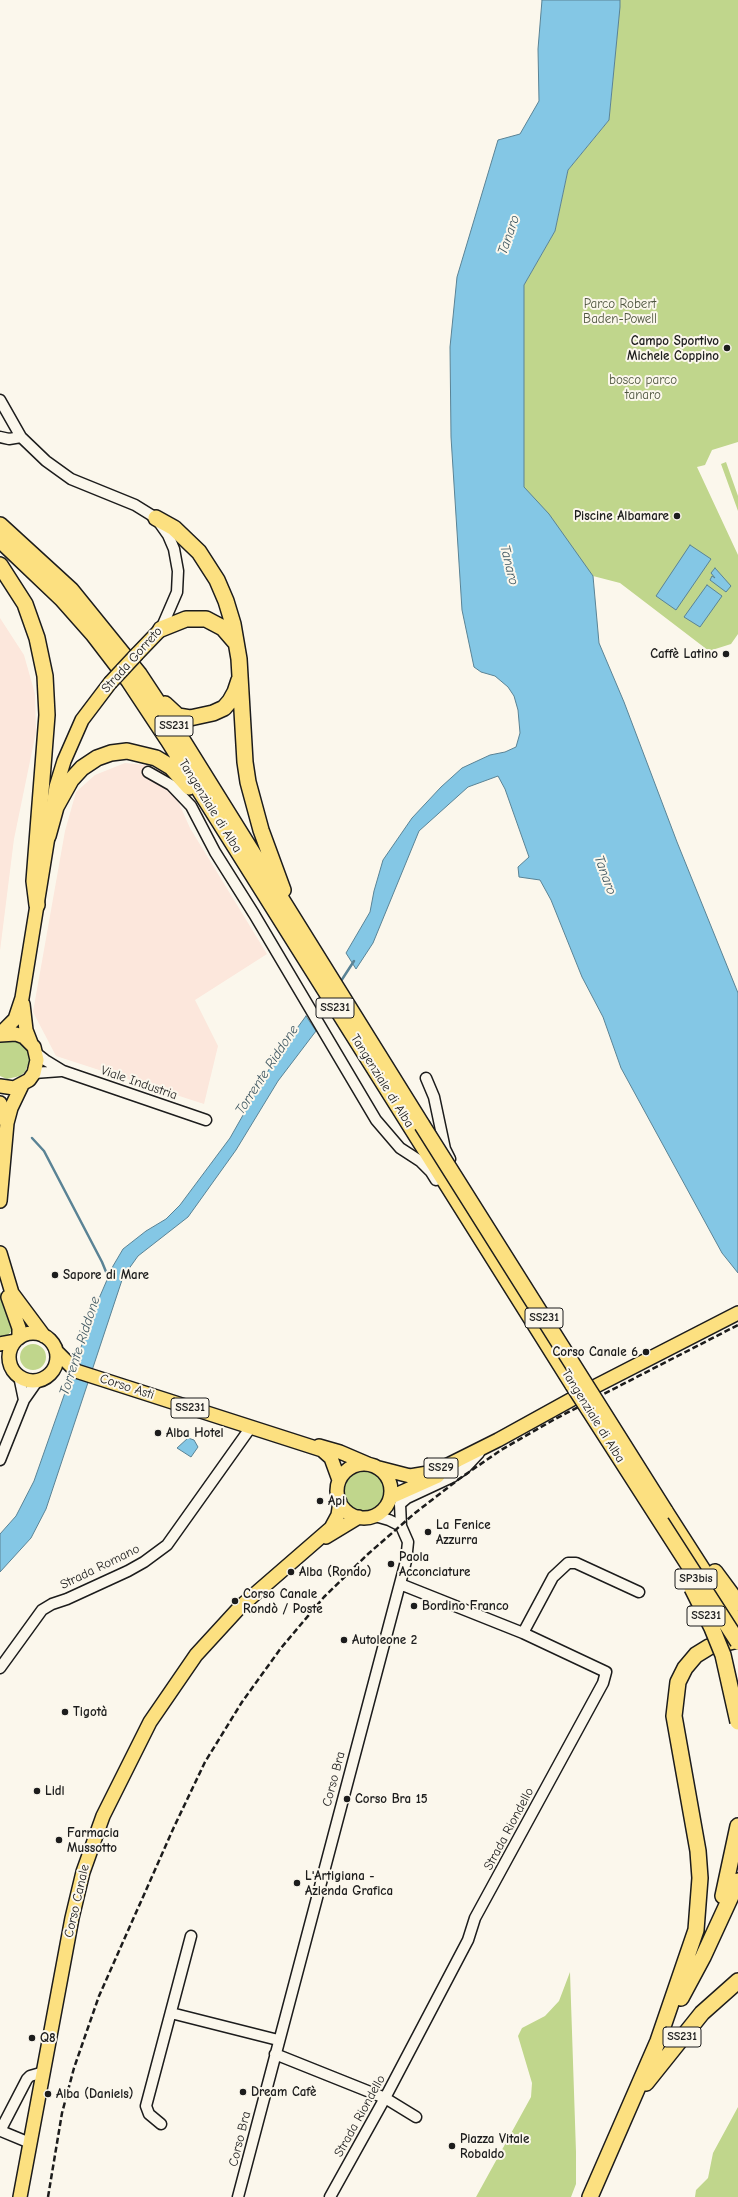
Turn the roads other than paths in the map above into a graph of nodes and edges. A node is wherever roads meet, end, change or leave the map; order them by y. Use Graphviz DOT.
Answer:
graph roads {
  1 [pos="0,400"];
  2 [pos="0,437"];
  3 [pos="21,437"];
  4 [pos="156,518"];
  5 [pos="0,525"];
  6 [pos="0,540"];
  7 [pos="0,565"];
  8 [pos="161,629"];
  9 [pos="236,643"];
  10 [pos="241,673"];
  11 [pos="139,674"];
  12 [pos="148,772"];
  13 [pos="48,836"];
  14 [pos="258,884"];
  15 [pos="37,905"];
  16 [pos="314,954"];
  17 [pos="22,998"];
  18 [pos="0,1034"];
  19 [pos="33,1048"];
  20 [pos="63,1071"];
  21 [pos="34,1073"];
  22 [pos="426,1078"];
  23 [pos="22,1085"];
  24 [pos="0,1086"];
  25 [pos="0,1103"];
  26 [pos="0,1118"];
  27 [pos="206,1120"];
  28 [pos="417,1128"];
  29 [pos="0,1201"];
  30 [pos="0,1253"];
  31 [pos="0,1279"];
  32 [pos="738,1313"];
  33 [pos="44,1336"];
  34 [pos="17,1340"];
  35 [pos="0,1344"];
  36 [pos="57,1352"];
  37 [pos="5,1354"];
  38 [pos="74,1370"];
  39 [pos="19,1376"];
  40 [pos="44,1378"];
  41 [pos="594,1387"];
  42 [pos="574,1398"];
  43 [pos="24,1400"];
  44 [pos="251,1427"];
  45 [pos="291,1440"];
  46 [pos="498,1440"];
  47 [pos="479,1453"];
  48 [pos="0,1460"];
  49 [pos="373,1466"];
  50 [pos="339,1480"];
  51 [pos="391,1497"];
  52 [pos="340,1502"];
  53 [pos="661,1513"];
  54 [pos="375,1516"];
  55 [pos="359,1517"];
  56 [pos="401,1526"];
  57 [pos="301,1553"];
  58 [pos="400,1584"];
  59 [pos="639,1592"];
  60 [pos="738,1603"];
  61 [pos="738,1625"];
  62 [pos="523,1633"];
  63 [pos="738,1641"];
  64 [pos="0,1668"];
  65 [pos="738,1722"];
  66 [pos="738,1826"];
  67 [pos="738,1881"];
  68 [pos="191,1936"];
  69 [pos="703,1957"];
  70 [pos="738,1981"];
  71 [pos="171,2013"];
  72 [pos="278,2040"];
  73 [pos="658,2041"];
  74 [pos="275,2054"];
  75 [pos="44,2072"];
  76 [pos="385,2098"];
  77 [pos="633,2100"];
  78 [pos="416,2116"];
  79 [pos="161,2124"];
  80 [pos="0,2131"];
  81 [pos="30,2143"];
  82 [pos="20,2197"];
  83 [pos="238,2197"];
  84 [pos="330,2197"];
  85 [pos="590,2197"];
  1 -- 3 [label="street, Strada Gorreto"];
  2 -- 3 [label="street"];
  3 -- 4 [label="street, Strada Gorreto"];
  4 -- 8 [label="street, Strada Gorreto"];
  4 -- 9 [label="highway"];
  5 -- 11 [label="highway, Tangenziale di Alba / SS231"];
  6 -- 14 [label="highway, Tangenziale di Alba / SS231"];
  7 -- 15 [label="highway"];
  8 -- 9 [label="highway"];
  8 -- 13 [label="main road, Strada Gorreto, bridge"];
  9 -- 10 [label="highway"];
  10 -- 11 [label="highway"];
  10 -- 16 [label="highway"];
  11 -- 16 [label="highway, Tangenziale di Alba / SS231"];
  12 -- 42 [label="street"];
  13 -- 14 [label="highway"];
  13 -- 15 [label="main road, Strada Gorreto"];
  14 -- 28 [label="highway, Tangenziale di Alba / SS231"];
  15 -- 17 [label="main road, Strada Gorreto"];
  16 -- 28 [label="highway, Tangenziale di Alba / SS231"];
  17 -- 18 [label="main road, Strada Gorreto"];
  17 -- 19 [label="main road, Strada Gorreto"];
  18 -- 19 [label="main road"];
  19 -- 20 [label="street, Viale Industria"];
  19 -- 21 [label="main road"];
  20 -- 21 [label="street, Viale Industria"];
  20 -- 27 [label="street, Viale Industria"];
  21 -- 23 [label="main road"];
  22 -- 41 [label="street"];
  23 -- 24 [label="main road"];
  23 -- 29 [label="main road"];
  25 -- 26 [label="main road"];
  28 -- 53 [label="highway, Tangenziale di Alba / SS231, bridge"];
  30 -- 33 [label="main road"];
  31 -- 34 [label="main road"];
  32 -- 41 [label="main road, SS29"];
  33 -- 34 [label="main road"];
  33 -- 36 [label="main road, SS231"];
  34 -- 35 [label="main road"];
  34 -- 37 [label="main road"];
  36 -- 38 [label="main road, SS231"];
  36 -- 40 [label="main road"];
  37 -- 39 [label="main road"];
  38 -- 40 [label="main road"];
  38 -- 44 [label="main road, Corso Asti / SS231"];
  39 -- 40 [label="main road"];
  39 -- 43 [label="street"];
  40 -- 43 [label="street"];
  41 -- 42 [label="main road, SS29"];
  42 -- 46 [label="main road, SS29"];
  43 -- 48 [label="street"];
  44 -- 45 [label="main road, Corso Asti / SS231"];
  44 -- 64 [label="street, Strada Romano"];
  45 -- 49 [label="main road, Corso Asti / SS231"];
  45 -- 50 [label="main road, Corso Asti / SS231"];
  46 -- 47 [label="main road, SS29"];
  46 -- 49 [label="main road, SS29"];
  47 -- 51 [label="main road, SS29"];
  47 -- 56 [label="street, Corso Bra"];
  49 -- 50 [label="main road, SS29"];
  49 -- 51 [label="main road"];
  50 -- 52 [label="main road"];
  51 -- 54 [label="main road, SS29"];
  52 -- 55 [label="main road"];
  52 -- 57 [label="main road, Corso Canale"];
  53 -- 60 [label="highway, SS231"];
  53 -- 61 [label="highway, Tangenziale di Alba / SP3bis"];
  53 -- 63 [label="highway, Tangenziale di Alba / SP3bis, bridge"];
  53 -- 65 [label="highway, SS231, bridge"];
  54 -- 55 [label="main road"];
  54 -- 56 [label="street"];
  55 -- 57 [label="main road, Corso Canale"];
  56 -- 58 [label="street, Corso Bra"];
  57 -- 75 [label="main road, Corso Canale"];
  58 -- 62 [label="street, Strada Riondello"];
  58 -- 72 [label="street, Corso Bra"];
  59 -- 62 [label="street"];
  62 -- 76 [label="street, Strada Riondello"];
  63 -- 73 [label="highway"];
  66 -- 69 [label="highway, SS231"];
  67 -- 69 [label="highway"];
  68 -- 71 [label="street"];
  69 -- 73 [label="highway, SS231"];
  70 -- 77 [label="highway, SS231"];
  71 -- 72 [label="street"];
  71 -- 79 [label="street"];
  72 -- 74 [label="street, Corso Bra"];
  73 -- 77 [label="highway, SS231"];
  74 -- 76 [label="street"];
  74 -- 83 [label="street, Corso Bra"];
  75 -- 80 [label="street"];
  75 -- 81 [label="main road, Corso Canale"];
  76 -- 78 [label="street"];
  76 -- 84 [label="street, Strada Riondello"];
  77 -- 85 [label="highway, SS231"];
  80 -- 81 [label="street"];
  81 -- 82 [label="main road, Corso Canale"];
}
